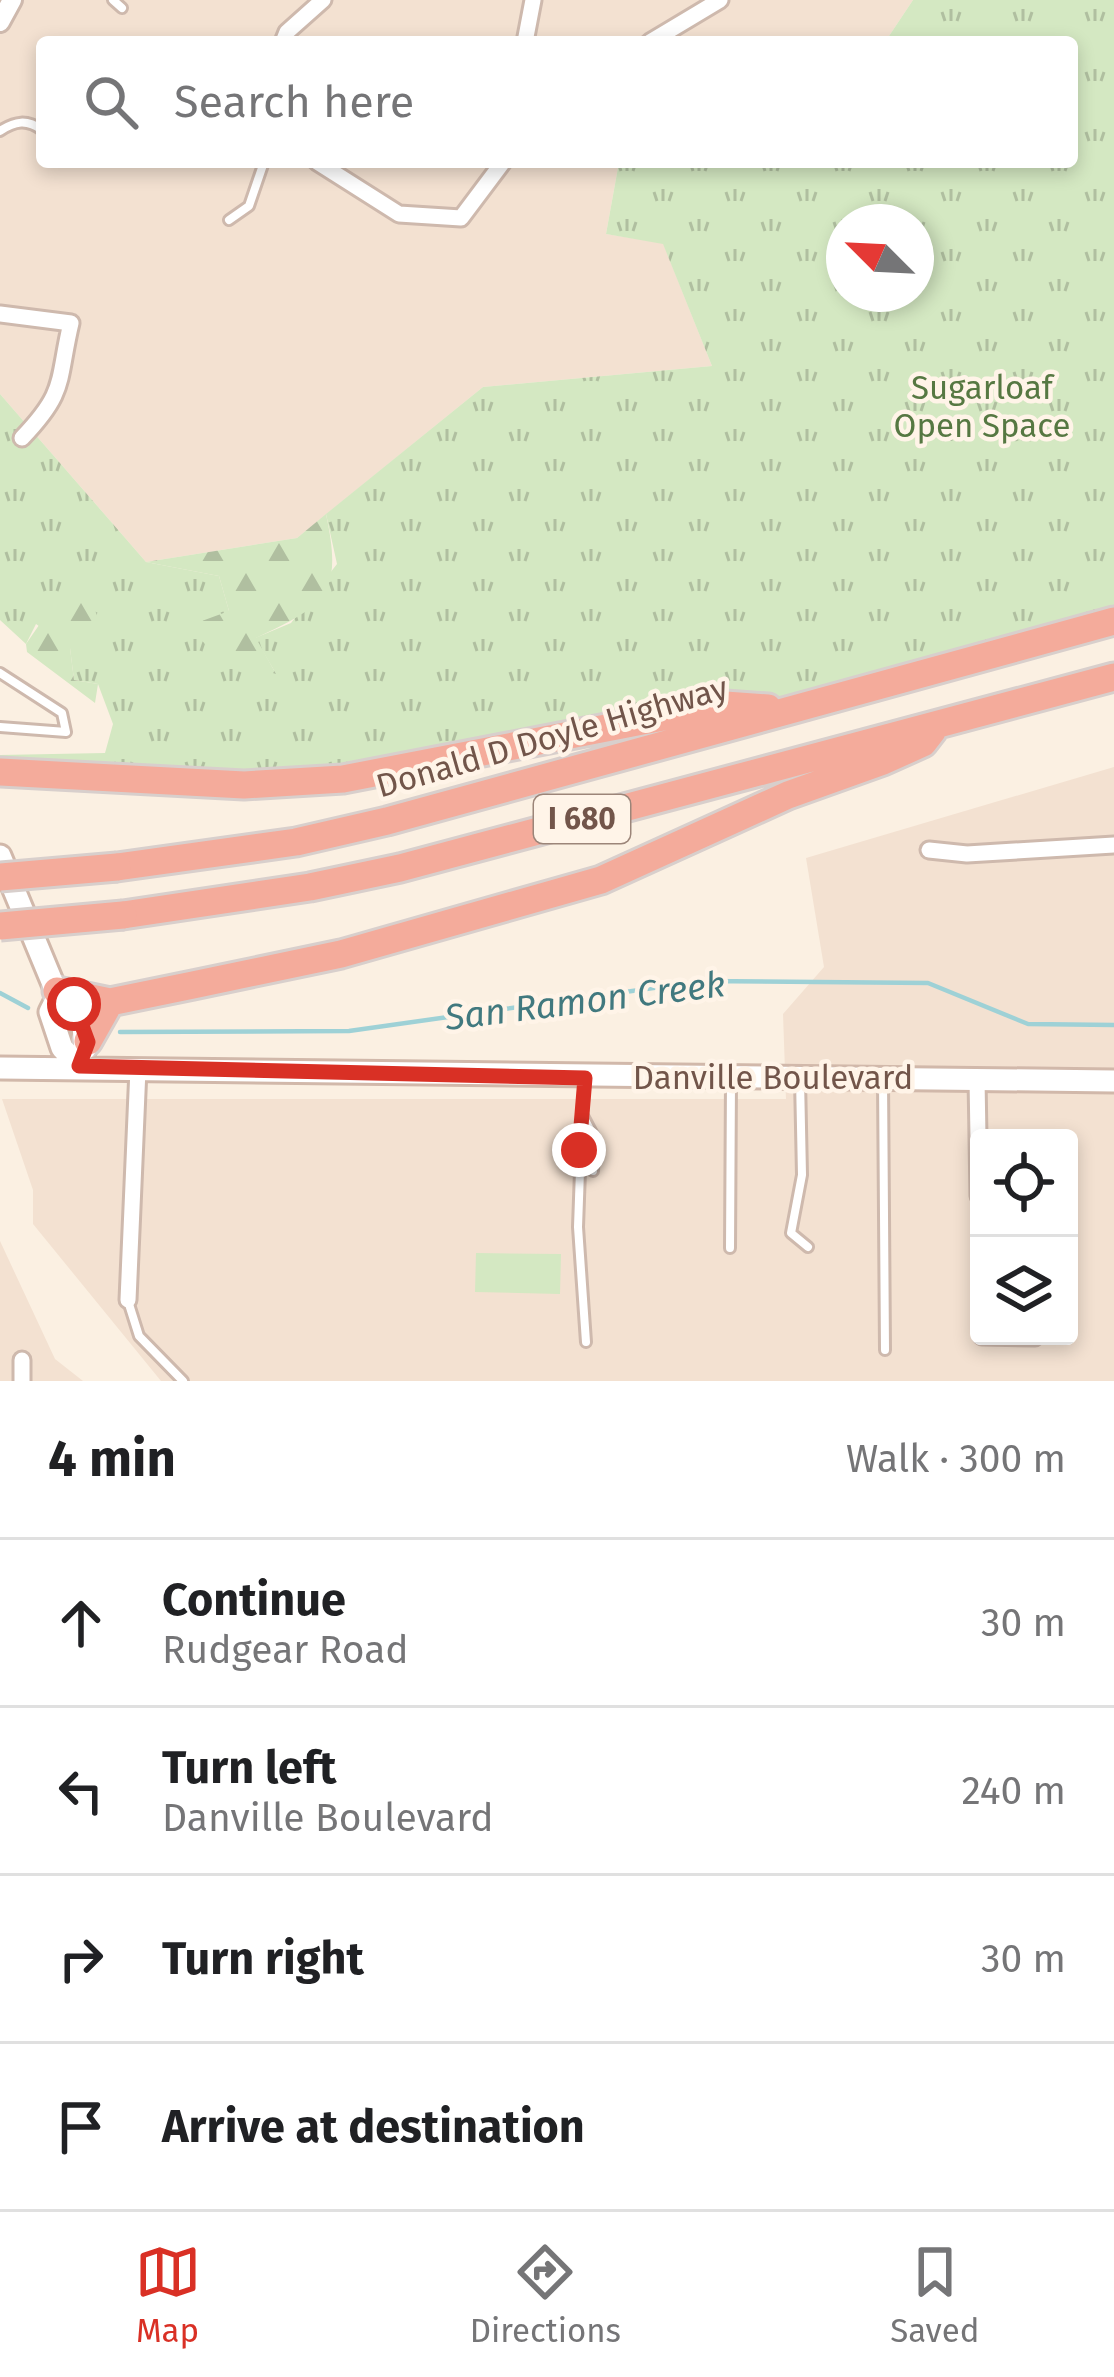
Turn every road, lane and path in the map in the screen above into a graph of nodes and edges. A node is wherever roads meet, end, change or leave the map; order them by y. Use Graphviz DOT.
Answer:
graph roads {
  1 [pos="12,0"];
  2 [pos="113,0"];
  3 [pos="323,0"];
  4 [pos="533,0"];
  5 [pos="719,0"];
  6 [pos="122,8"];
  7 [pos="0,22"];
  8 [pos="285,36"];
  9 [pos="526,36"];
  10 [pos="660,36"];
  11 [pos="36,126"];
  12 [pos="0,131"];
  13 [pos="262,168"];
  14 [pos="326,168"];
  15 [pos="498,168"];
  16 [pos="229,220"];
  17 [pos="0,314"];
  18 [pos="22,438"];
  19 [pos="1114,621"];
  20 [pos="1114,658"];
  21 [pos="0,674"];
  22 [pos="1114,677"];
  23 [pos="1034,698"];
  24 [pos="778,711"];
  25 [pos="940,722"];
  26 [pos="0,727"];
  27 [pos="0,772"];
  28 [pos="1114,845"];
  29 [pos="929,850"];
  30 [pos="0,856"];
  31 [pos="0,877"];
  32 [pos="0,926"];
  33 [pos="57,994"];
  34 [pos="110,1002"];
  35 [pos="84,1054"];
  36 [pos="0,1067"];
  37 [pos="138,1069"];
  38 [pos="585,1078"];
  39 [pos="731,1078"];
  40 [pos="800,1078"];
  41 [pos="883,1078"];
  42 [pos="977,1079"];
  43 [pos="1114,1081"];
  44 [pos="582,1114"];
  45 [pos="978,1129"];
  46 [pos="593,1171"];
  47 [pos="808,1247"];
  48 [pos="730,1248"];
  49 [pos="128,1300"];
  50 [pos="586,1342"];
  51 [pos="884,1350"];
  52 [pos="22,1360"];
  53 [pos="22,1381"];
  54 [pos="183,1381"];
  1 -- 7 [label="street"];
  2 -- 6 [label="lane"];
  3 -- 8 [label="street"];
  4 -- 9 [label="street"];
  5 -- 10 [label="street"];
  11 -- 12 [label="lane"];
  13 -- 16 [label="lane"];
  14 -- 15 [label="street"];
  17 -- 18 [label="street"];
  19 -- 24 [label="highway, Donald D Doyle Highway / I 680"];
  20 -- 23 [label="highway, I 680"];
  21 -- 26 [label="lane"];
  22 -- 23 [label="highway, I 680"];
  23 -- 25 [label="highway, I 680"];
  24 -- 27 [label="highway"];
  24 -- 31 [label="highway, Donald D Doyle Highway / I 680, bridge"];
  25 -- 32 [label="highway, I 680, bridge"];
  25 -- 34 [label="highway"];
  28 -- 29 [label="street"];
  30 -- 33 [label="main road"];
  33 -- 34 [label="highway"];
  33 -- 35 [label="main road"];
  34 -- 35 [label="highway"];
  35 -- 36 [label="main road, Danville Boulevard"];
  35 -- 37 [label="main road, Danville Boulevard"];
  37 -- 38 [label="main road, Danville Boulevard"];
  37 -- 49 [label="street"];
  38 -- 39 [label="main road, Danville Boulevard"];
  38 -- 44 [label="lane"];
  39 -- 40 [label="main road, Danville Boulevard"];
  39 -- 48 [label="lane"];
  40 -- 41 [label="main road, Danville Boulevard"];
  40 -- 47 [label="lane"];
  41 -- 42 [label="main road, Danville Boulevard"];
  41 -- 51 [label="lane"];
  42 -- 43 [label="main road, Danville Boulevard"];
  42 -- 45 [label="street"];
  44 -- 46 [label="lane"];
  44 -- 50 [label="lane"];
  49 -- 54 [label="lane"];
  52 -- 53 [label="street"];
}
